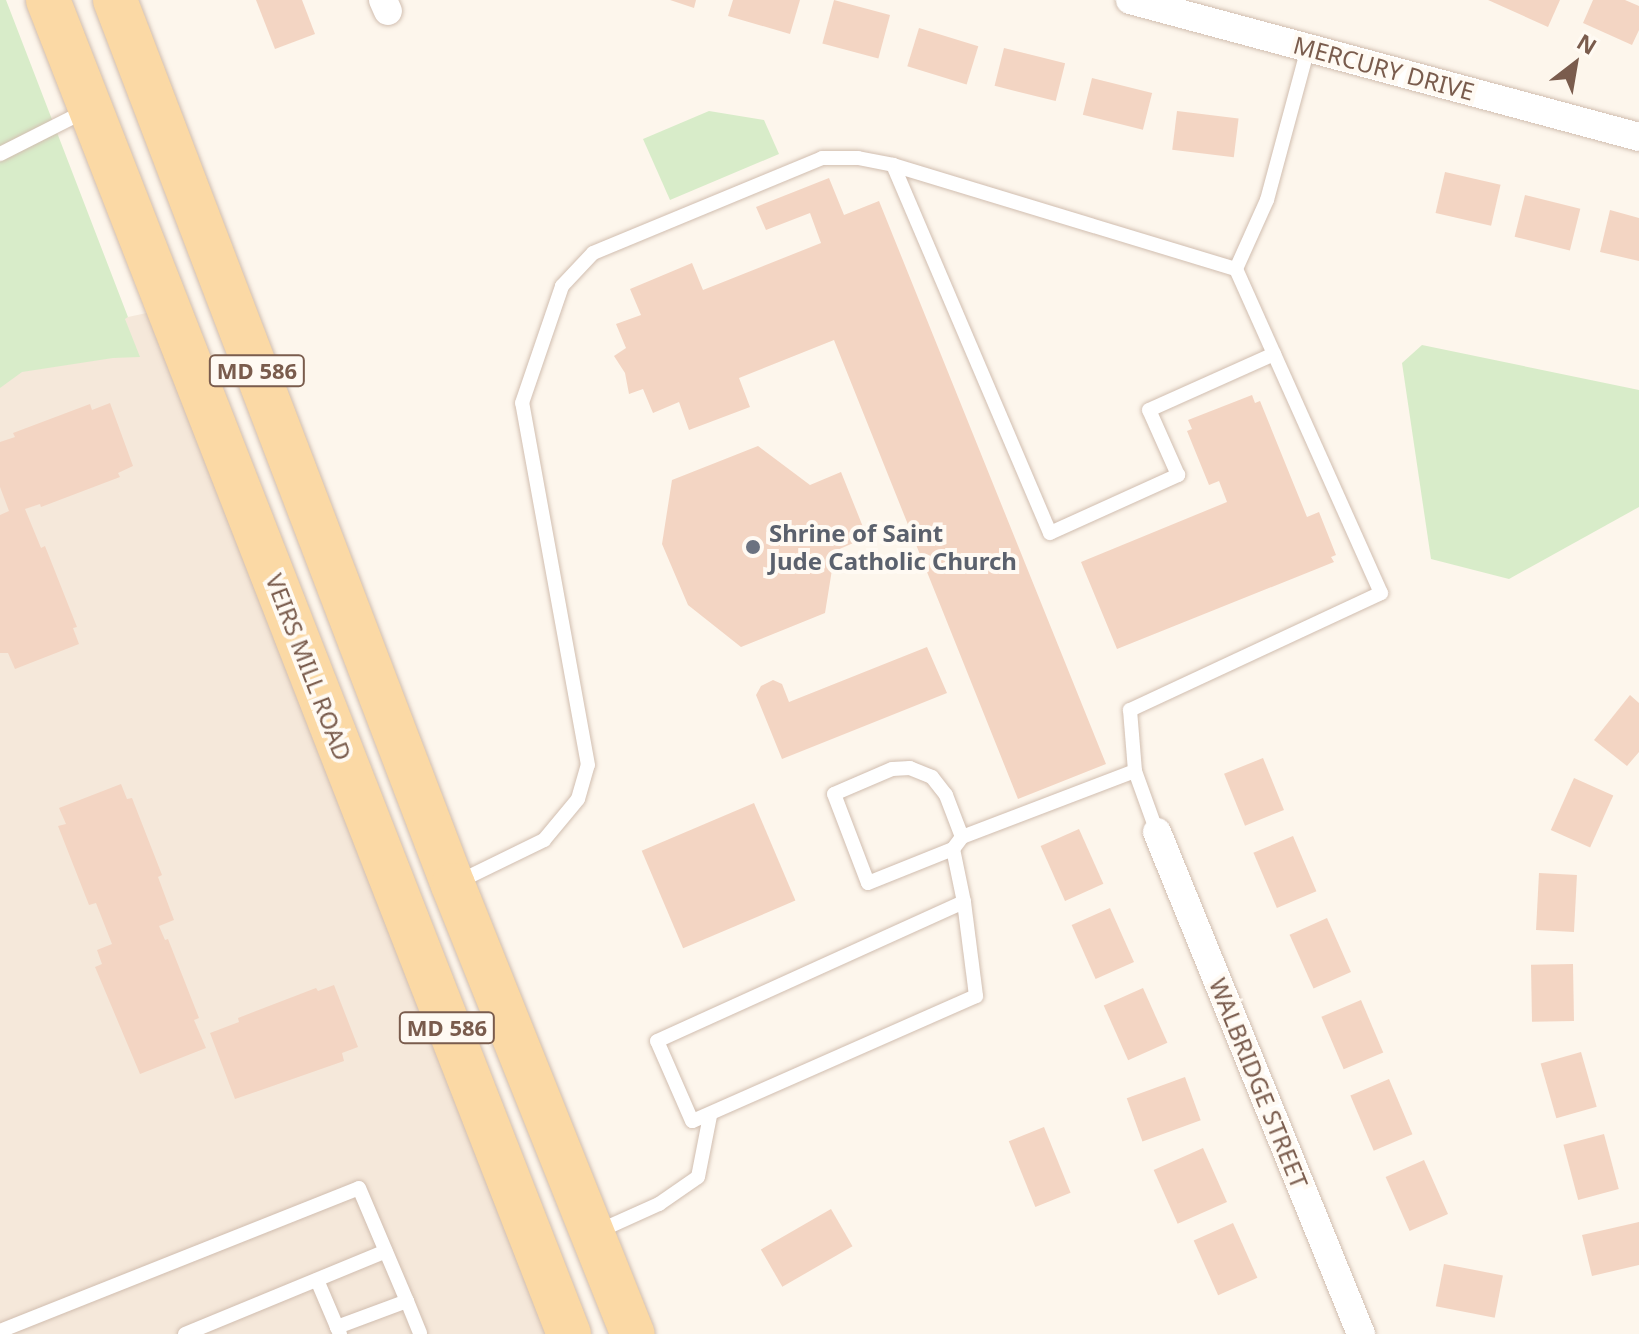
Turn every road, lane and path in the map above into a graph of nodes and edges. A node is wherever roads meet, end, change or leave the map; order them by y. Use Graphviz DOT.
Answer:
graph roads {
  1 [pos="48,0"];
  2 [pos="115,0"];
  3 [pos="1130,0"];
  4 [pos="131,42"];
  5 [pos="1308,48"];
  6 [pos="75,64"];
  7 [pos="92,107"];
  8 [pos="1639,137"];
  9 [pos="0,154"];
  10 [pos="893,165"];
  11 [pos="1236,269"];
  12 [pos="1274,354"];
  13 [pos="1135,771"];
  14 [pos="1157,832"];
  15 [pos="957,843"];
  16 [pos="453,885"];
  17 [pos="964,902"];
  18 [pos="710,1116"];
  19 [pos="592,1234"];
  20 [pos="386,1251"];
  21 [pos="317,1280"];
  22 [pos="407,1301"];
  23 [pos="0,1331"];
  24 [pos="339,1331"];
  25 [pos="185,1334"];
  26 [pos="420,1334"];
  27 [pos="569,1334"];
  28 [pos="633,1334"];
  29 [pos="1361,1334"];
  1 -- 6 [label="main road, VEIRS MILL ROAD / MD 586"];
  2 -- 4 [label="main road, MD 586"];
  3 -- 5 [label="street, MERCURY DRIVE"];
  4 -- 6 [label="main road"];
  4 -- 16 [label="main road, MD 586"];
  5 -- 8 [label="street, MERCURY DRIVE"];
  5 -- 11 [label="lane"];
  6 -- 7 [label="main road, VEIRS MILL ROAD / MD 586"];
  7 -- 9 [label="lane"];
  7 -- 27 [label="main road, VEIRS MILL ROAD / MD 586"];
  10 -- 11 [label="lane"];
  10 -- 12 [label="lane"];
  10 -- 16 [label="lane"];
  11 -- 12 [label="lane"];
  12 -- 13 [label="lane"];
  13 -- 14 [label="lane"];
  13 -- 15 [label="lane"];
  14 -- 29 [label="street, WALBRIDGE STREET"];
  15 -- 15 [label="lane"];
  15 -- 17 [label="lane"];
  16 -- 19 [label="main road, MD 586"];
  17 -- 18 [label="lane"];
  17 -- 18 [label="lane"];
  18 -- 19 [label="lane"];
  19 -- 28 [label="main road, MD 586"];
  20 -- 21 [label="lane"];
  20 -- 22 [label="lane"];
  20 -- 23 [label="lane"];
  21 -- 24 [label="lane"];
  21 -- 25 [label="lane"];
  22 -- 24 [label="lane"];
  22 -- 26 [label="lane"];
}
